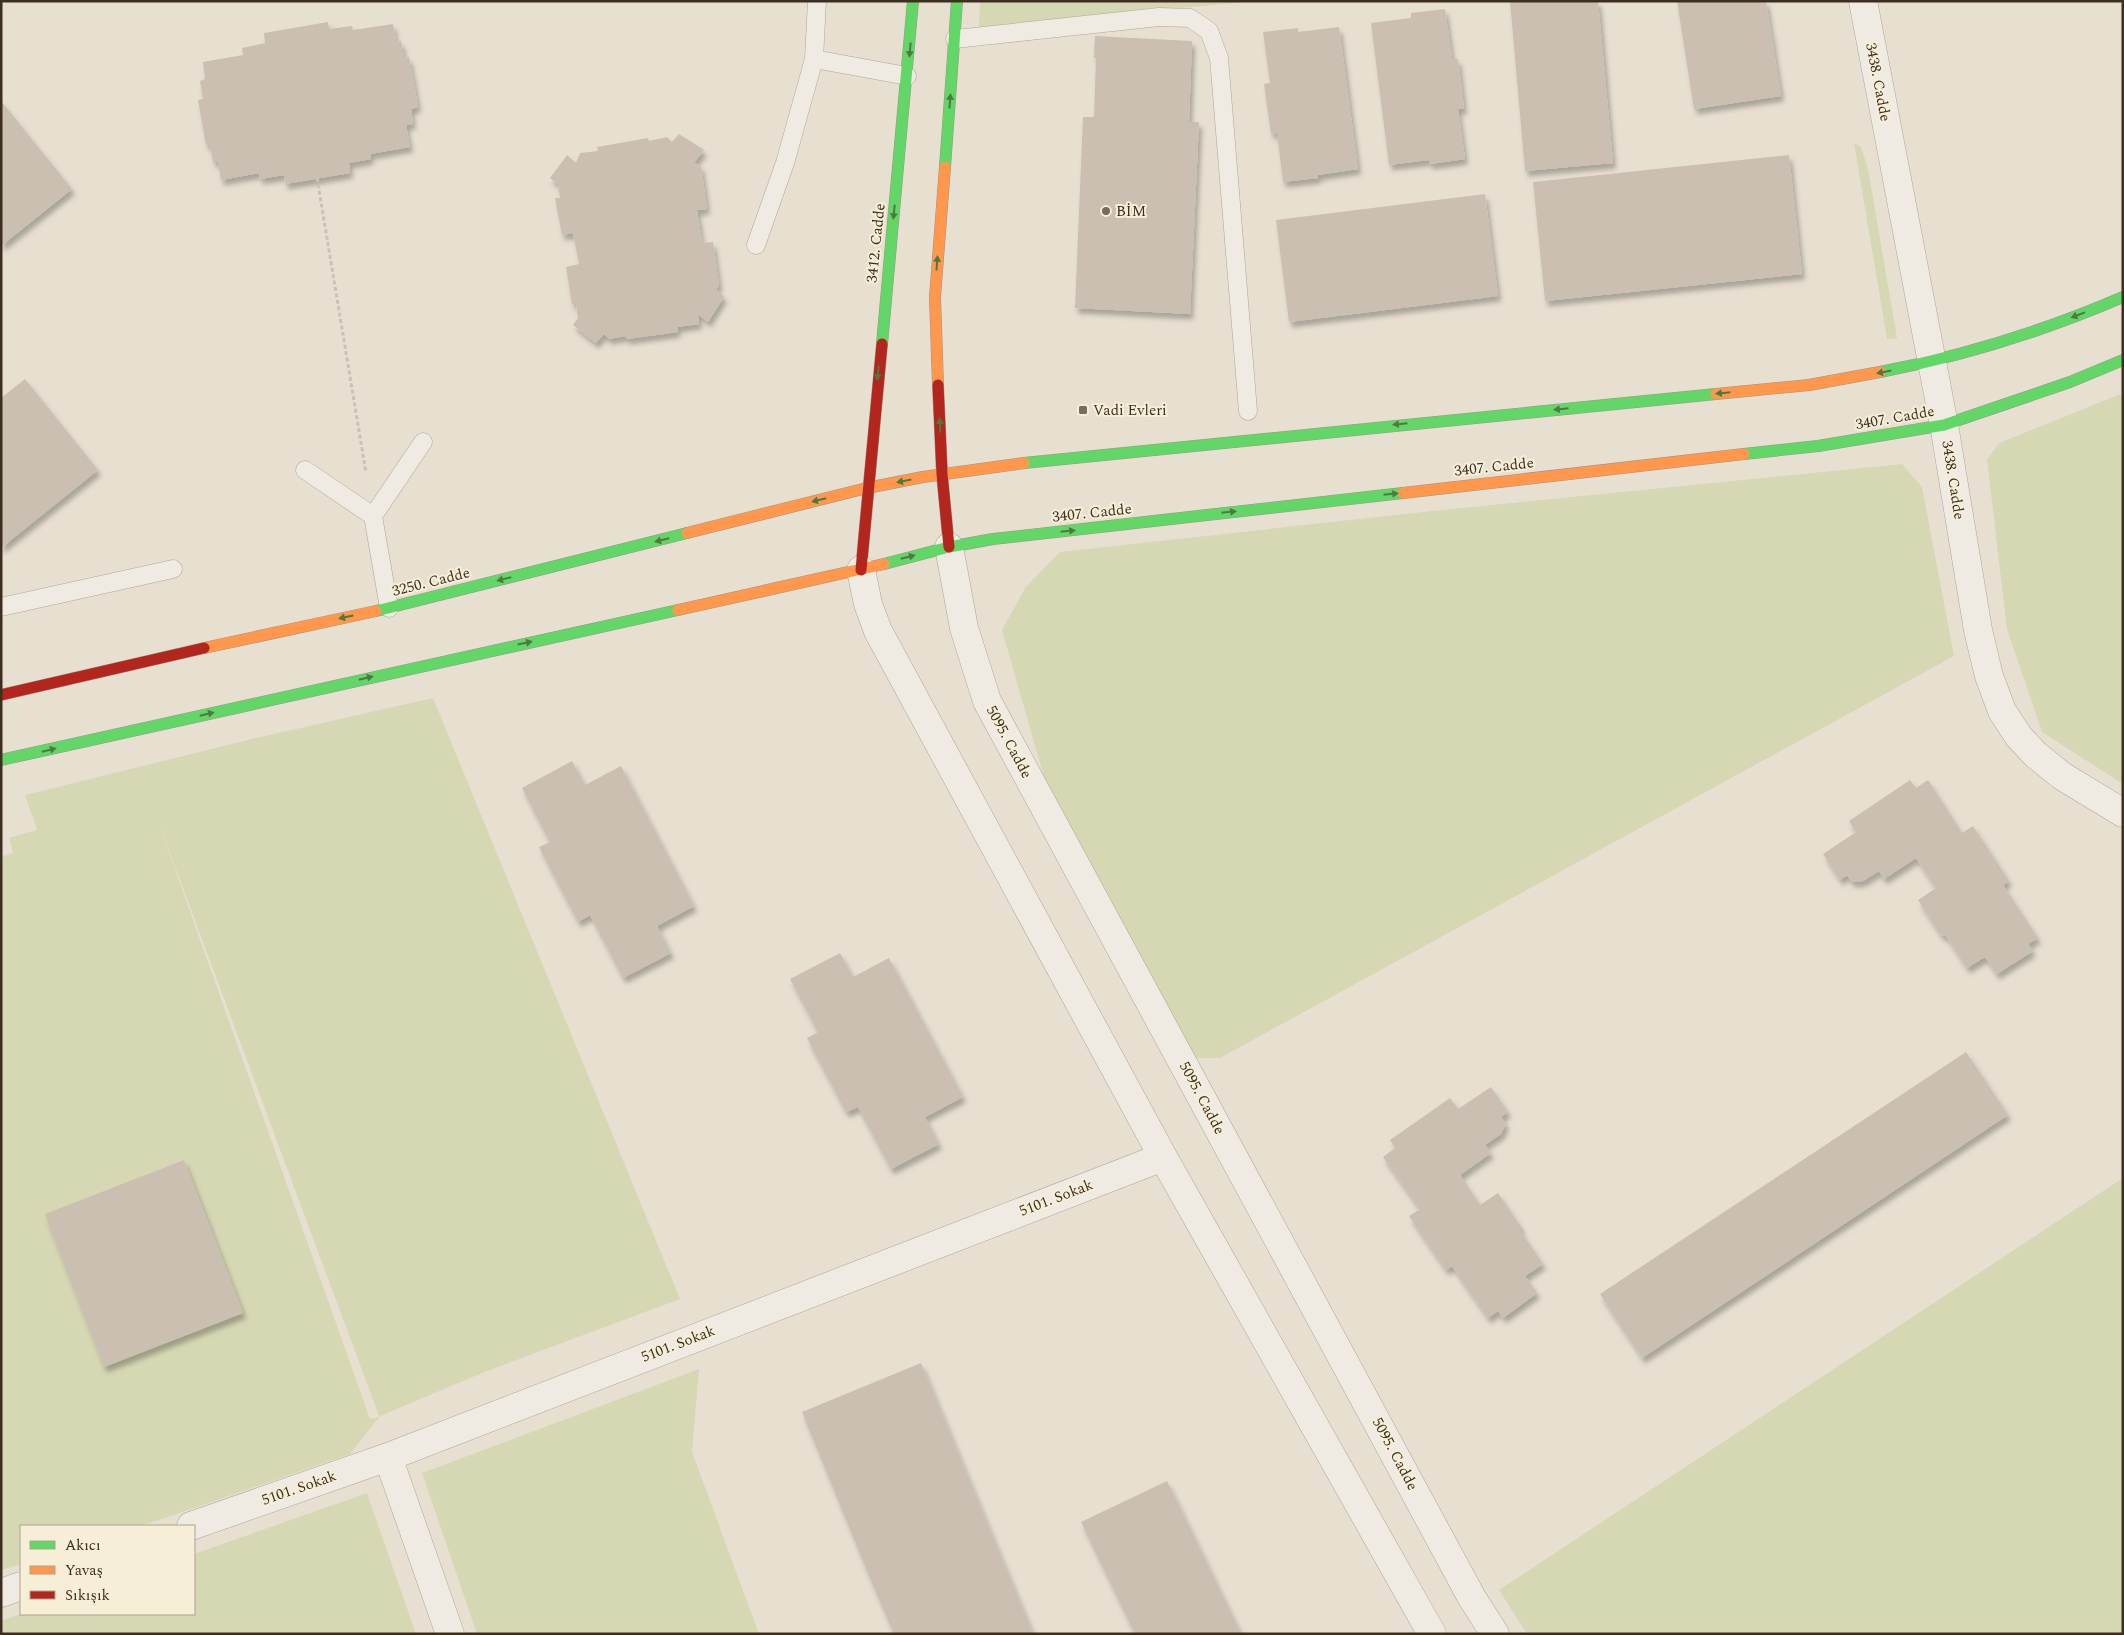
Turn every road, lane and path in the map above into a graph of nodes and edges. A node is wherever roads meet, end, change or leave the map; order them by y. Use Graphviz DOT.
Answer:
graph roads {
  1 [pos="818,1"];
  2 [pos="913,1"];
  3 [pos="957,1"];
  4 [pos="1863,1"];
  5 [pos="955,39"];
  6 [pos="814,59"];
  7 [pos="907,76"];
  8 [pos="317,178"];
  9 [pos="756,245"];
  10 [pos="2123,297"];
  11 [pos="2123,360"];
  12 [pos="1932,362"];
  13 [pos="1248,411"];
  14 [pos="1944,425"];
  15 [pos="423,442"];
  16 [pos="305,470"];
  17 [pos="942,474"];
  18 [pos="867,488"];
  19 [pos="373,516"];
  20 [pos="949,547"];
  21 [pos="173,568"];
  22 [pos="861,570"];
  23 [pos="1,606"];
  24 [pos="389,608"];
  25 [pos="1,695"];
  26 [pos="1,760"];
  27 [pos="2123,813"];
  28 [pos="1163,1157"];
  29 [pos="388,1457"];
  30 [pos="194,1525"];
  31 [pos="20,1586"];
  32 [pos="1,1593"];
  33 [pos="1472,1598"];
  34 [pos="450,1634"];
  35 [pos="1432,1634"];
  36 [pos="1472,1634"];
  37 [pos="1495,1634"];
  1 -- 6 [label="lane"];
  2 -- 7 [label="street, 3412. Cadde, one-way"];
  3 -- 5 [label="street"];
  4 -- 12 [label="street, 3438. Cadde"];
  5 -- 13 [label="lane"];
  17 -- 5 [label="street, one-way"];
  6 -- 7 [label="lane"];
  6 -- 9 [label="lane"];
  7 -- 18 [label="street, 3412. Cadde, one-way"];
  8 -- 19 [label="path"];
  10 -- 12 [label="street, one-way"];
  11 -- 14 [label="street, 3407. Cadde"];
  12 -- 14 [label="street, 3438. Cadde"];
  12 -- 17 [label="street, one-way"];
  20 -- 14 [label="street, 3407. Cadde, one-way"];
  14 -- 27 [label="street, 3438. Cadde"];
  15 -- 19 [label="lane"];
  16 -- 19 [label="lane"];
  17 -- 18 [label="street, one-way"];
  17 -- 20 [label="street"];
  18 -- 22 [label="street, 3412. Cadde"];
  18 -- 24 [label="street, 3250. Cadde, one-way"];
  19 -- 24 [label="lane"];
  22 -- 20 [label="street, 3407. Cadde, one-way"];
  20 -- 33 [label="street, 5095. Cadde"];
  21 -- 23 [label="lane"];
  26 -- 22 [label="street, one-way"];
  22 -- 28 [label="street"];
  24 -- 25 [label="street, 3250. Cadde, one-way"];
  28 -- 29 [label="street, 5101. Sokak"];
  28 -- 35 [label="street"];
  29 -- 30 [label="street, 5101. Sokak"];
  29 -- 34 [label="street"];
  31 -- 32 [label="street"];
  33 -- 36 [label="street"];
  33 -- 37 [label="street, 5095. Cadde"];
}
